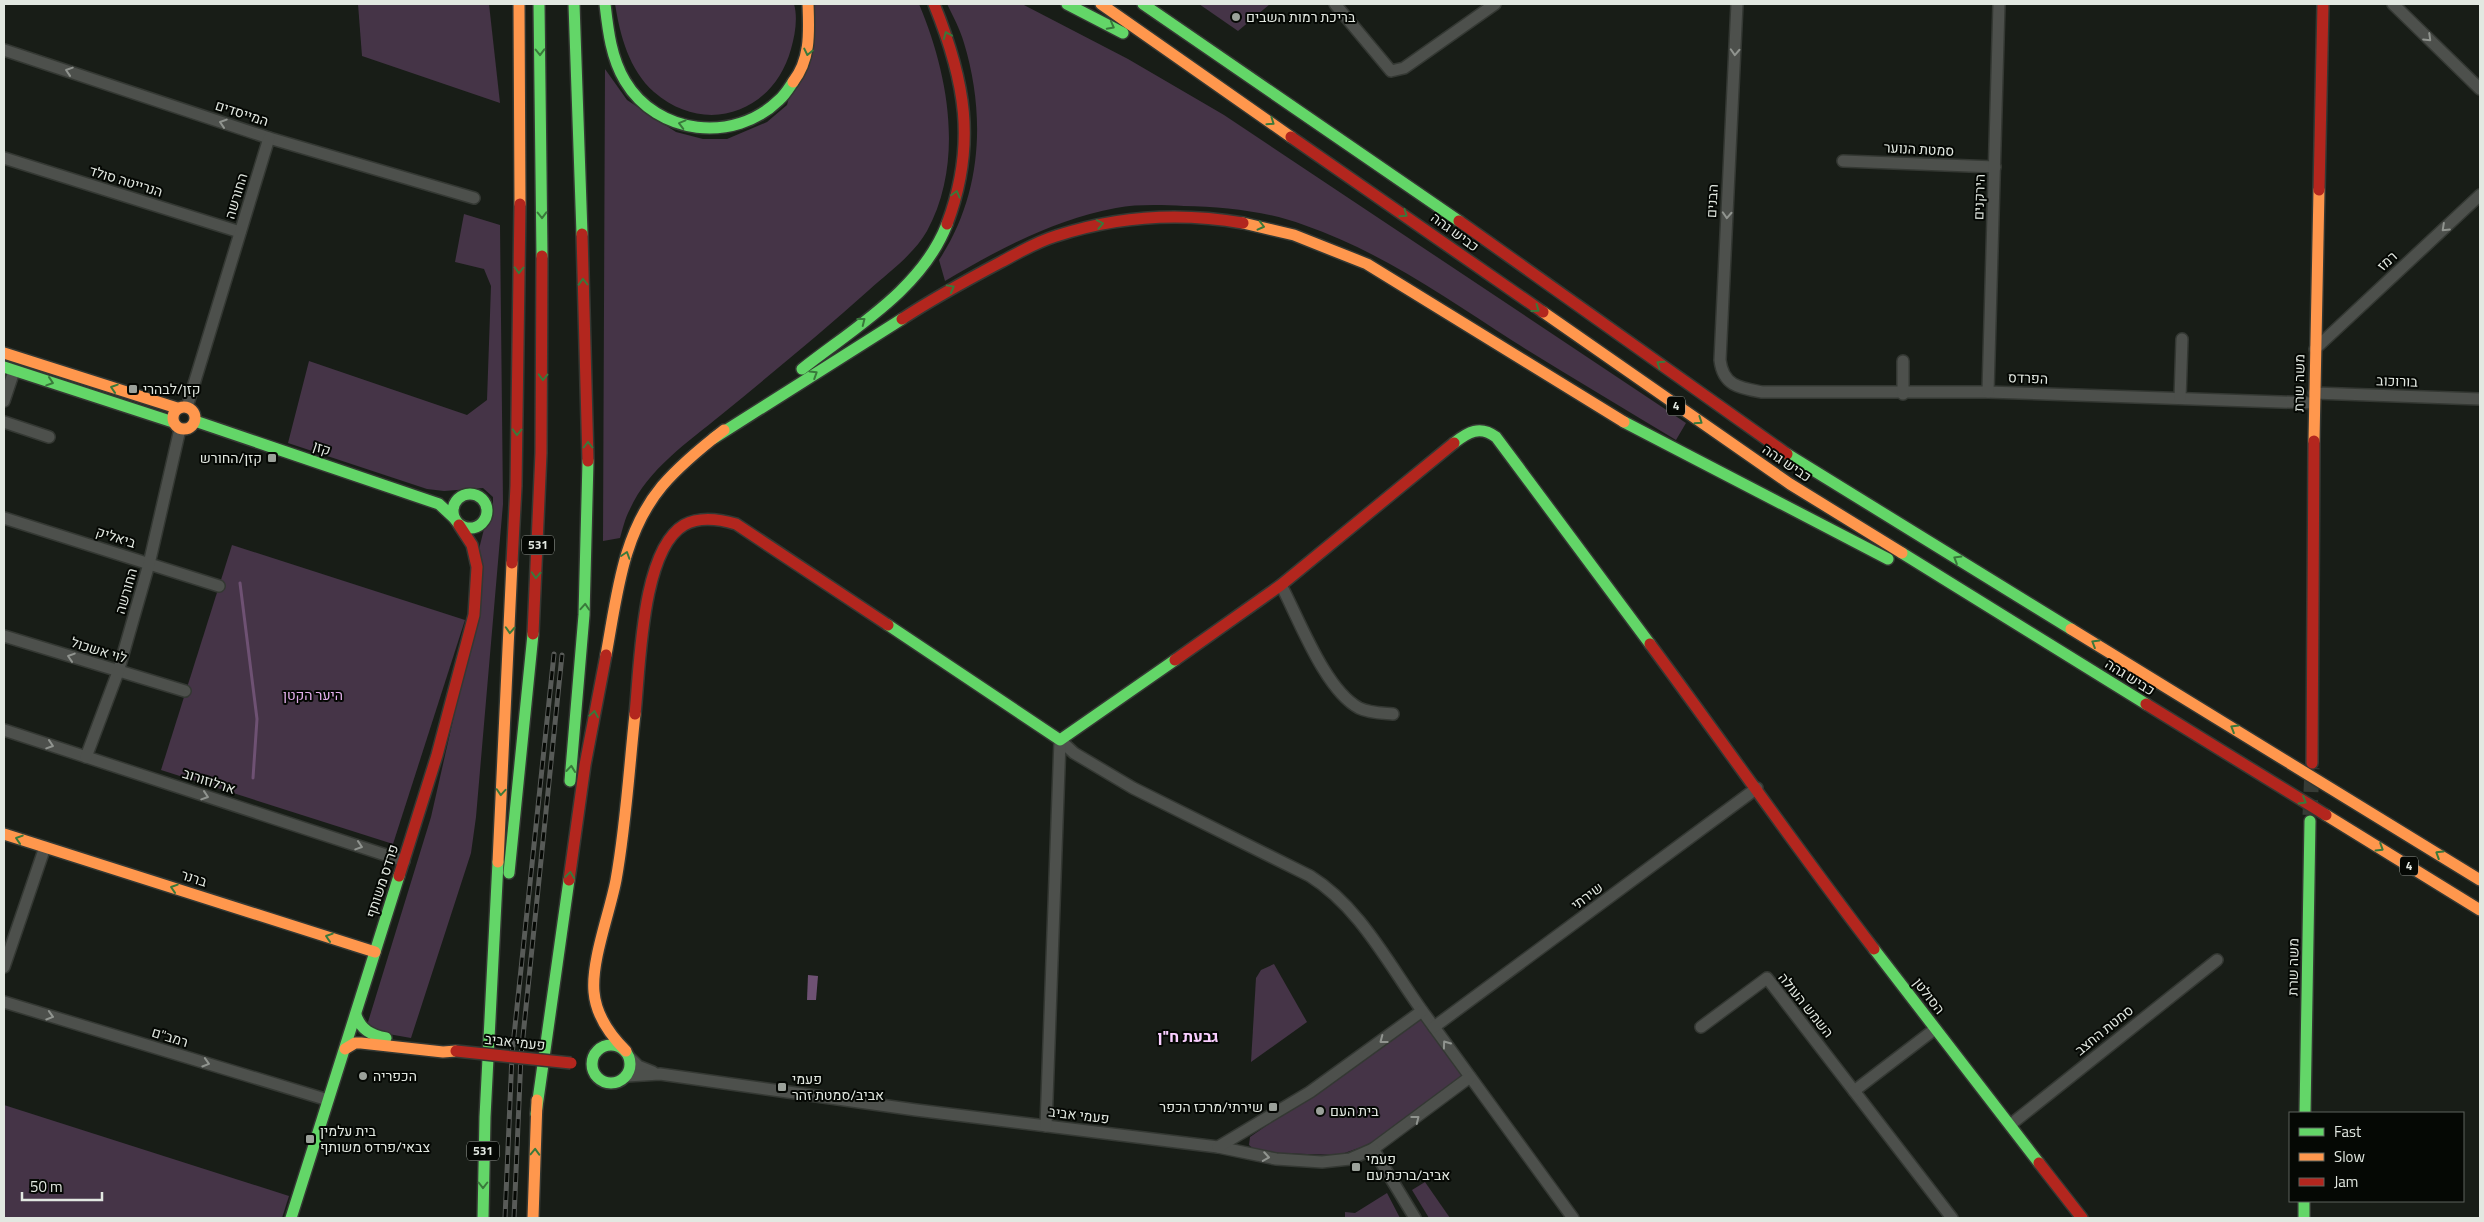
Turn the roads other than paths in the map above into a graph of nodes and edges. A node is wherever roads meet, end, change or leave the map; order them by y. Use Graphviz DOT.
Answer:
graph roads {
  1 [pos="511,4"];
  2 [pos="520,4"];
  3 [pos="540,4"];
  4 [pos="574,4"];
  5 [pos="605,4"];
  6 [pos="808,4"];
  7 [pos="934,4"];
  8 [pos="1067,4"];
  9 [pos="1101,4"];
  10 [pos="1143,4"];
  11 [pos="1335,4"];
  12 [pos="1494,4"];
  13 [pos="1737,4"];
  14 [pos="1999,4"];
  15 [pos="2323,4"];
  16 [pos="2393,4"];
  17 [pos="4,50"];
  18 [pos="2480,89"];
  19 [pos="1252,108"];
  20 [pos="521,134"];
  21 [pos="270,138"];
  22 [pos="4,158"];
  23 [pos="1843,161"];
  24 [pos="1995,168"];
  25 [pos="2480,195"];
  26 [pos="474,198"];
  27 [pos="240,232"];
  28 [pos="2182,339"];
  29 [pos="2315,349"];
  30 [pos="4,353"];
  31 [pos="1902,362"];
  32 [pos="9,369"];
  33 [pos="1742,388"];
  34 [pos="1988,392"];
  35 [pos="1903,394"];
  36 [pos="2180,398"];
  37 [pos="2314,398"];
  38 [pos="2480,398"];
  39 [pos="4,401"];
  40 [pos="182,408"];
  41 [pos="195,421"];
  42 [pos="4,422"];
  43 [pos="177,425"];
  44 [pos="49,437"];
  45 [pos="714,438"];
  46 [pos="458,499"];
  47 [pos="439,504"];
  48 [pos="4,518"];
  49 [pos="456,521"];
  50 [pos="480,525"];
  51 [pos="475,549"];
  52 [pos="149,564"];
  53 [pos="1281,585"];
  54 [pos="219,586"];
  55 [pos="2018,625"];
  56 [pos="4,636"];
  57 [pos="118,672"];
  58 [pos="186,691"];
  59 [pos="1393,714"];
  60 [pos="4,730"];
  61 [pos="1060,740"];
  62 [pos="86,757"];
  63 [pos="2312,763"];
  64 [pos="1757,788"];
  65 [pos="2310,821"];
  66 [pos="4,834"];
  67 [pos="45,847"];
  68 [pos="404,861"];
  69 [pos="2480,880"];
  70 [pos="2480,910"];
  71 [pos="375,952"];
  72 [pos="2217,960"];
  73 [pos="4,967"];
  74 [pos="4,1002"];
  75 [pos="1422,1011"];
  76 [pos="356,1015"];
  77 [pos="602,1019"];
  78 [pos="1701,1027"];
  79 [pos="1434,1028"];
  80 [pos="1935,1029"];
  81 [pos="345,1049"];
  82 [pos="456,1051"];
  83 [pos="596,1052"];
  84 [pos="628,1054"];
  85 [pos="571,1063"];
  86 [pos="593,1072"];
  87 [pos="660,1074"];
  88 [pos="627,1076"];
  89 [pos="1470,1076"];
  90 [pos="486,1084"];
  91 [pos="1854,1091"];
  92 [pos="328,1100"];
  93 [pos="2306,1112"];
  94 [pos="536,1114"];
  95 [pos="2010,1125"];
  96 [pos="1046,1126"];
  97 [pos="1218,1147"];
  98 [pos="1373,1149"];
  99 [pos="2304,1202"];
  100 [pos="291,1218"];
  101 [pos="483,1218"];
  102 [pos="533,1218"];
  103 [pos="1415,1218"];
  104 [pos="1573,1218"];
  105 [pos="1952,1218"];
  106 [pos="2082,1218"];
  107 [pos="2304,1218"];
  1 -- 20 [label="main road"];
  2 -- 20 [label="main road"];
  3 -- 90 [label="main road, 531, one-way"];
  94 -- 4 [label="main road, one-way"];
  6 -- 5 [label="main road, one-way"];
  45 -- 7 [label="main road, one-way"];
  8 -- 19 [label="main road, one-way"];
  9 -- 19 [label="main road, כביש גהה / 4"];
  69 -- 10 [label="main road, כביש גהה / 4, one-way"];
  11 -- 12 [label="street"];
  13 -- 33 [label="street, הבנים, one-way"];
  14 -- 24 [label="street, הירקנים"];
  15 -- 29 [label="main road, משה שרת"];
  16 -- 18 [label="street, one-way"];
  21 -- 17 [label="street, המייסדים, one-way"];
  19 -- 55 [label="main road, כביש גהה / 4, one-way"];
  20 -- 90 [label="main road, one-way"];
  21 -- 26 [label="street, המייסדים"];
  21 -- 27 [label="street, החורשה"];
  22 -- 27 [label="street, הנרייטה סולד"];
  23 -- 24 [label="street, סמטת הנוער"];
  24 -- 34 [label="street, הירקנים"];
  25 -- 29 [label="street, רמז, one-way"];
  27 -- 40 [label="street, החורשה"];
  28 -- 36 [label="street"];
  29 -- 37 [label="main road, משה שרת"];
  40 -- 30 [label="main road, one-way"];
  31 -- 35 [label="street"];
  32 -- 39 [label="street"];
  32 -- 43 [label="main road, one-way"];
  33 -- 35 [label="street, הפרדס"];
  34 -- 35 [label="street, הפרדס"];
  34 -- 36 [label="street, הפרדס"];
  36 -- 37 [label="street, הפרדס"];
  37 -- 38 [label="street, בורוכוב"];
  37 -- 63 [label="main road, משה שרת"];
  40 -- 41 [label="main road"];
  40 -- 43 [label="main road"];
  41 -- 43 [label="main road"];
  41 -- 47 [label="main road, קזן"];
  42 -- 44 [label="street"];
  43 -- 52 [label="street, החורשה"];
  45 -- 55 [label="main road, one-way"];
  94 -- 45 [label="main road, one-way"];
  46 -- 47 [label="main road"];
  46 -- 49 [label="main road"];
  46 -- 50 [label="main road"];
  47 -- 49 [label="main road, קזן"];
  48 -- 52 [label="street, ביאליק"];
  49 -- 50 [label="main road"];
  49 -- 51 [label="main road, פרדס משותף"];
  50 -- 51 [label="main road, פרדס משותף"];
  51 -- 68 [label="main road, פרדס משותף"];
  52 -- 54 [label="street, ביאליק"];
  52 -- 57 [label="street, החורשה"];
  53 -- 59 [label="street"];
  53 -- 61 [label="main road"];
  53 -- 64 [label="main road, הסולטן"];
  55 -- 70 [label="main road, כביש גהה / 4, one-way"];
  57 -- 56 [label="street, לוי אשכול, one-way"];
  57 -- 58 [label="street, לוי אשכול"];
  57 -- 62 [label="street, החורשה"];
  60 -- 62 [label="street, ארלוזורוב, one-way"];
  61 -- 75 [label="street"];
  61 -- 77 [label="main road"];
  61 -- 96 [label="street"];
  62 -- 68 [label="street, ארלוזורוב, one-way"];
  64 -- 79 [label="street, שירתי"];
  64 -- 80 [label="main road, הסולטן"];
  65 -- 93 [label="main road, משה שרת"];
  67 -- 66 [label="main road, ברנר, one-way"];
  71 -- 67 [label="main road, ברנר, one-way"];
  67 -- 73 [label="street"];
  68 -- 71 [label="main road, פרדס משותף"];
  71 -- 76 [label="main road, פרדס משותף"];
  72 -- 95 [label="street, סמטת החצב"];
  74 -- 92 [label="street, רמב\"ם, one-way"];
  75 -- 79 [label="street"];
  75 -- 97 [label="street, one-way"];
  76 -- 81 [label="main road, פרדס משותף"];
  76 -- 82 [label="main road, פעמי אביב"];
  77 -- 83 [label="main road"];
  77 -- 84 [label="main road"];
  78 -- 91 [label="street, השמש העולה"];
  89 -- 79 [label="street, one-way"];
  80 -- 91 [label="street"];
  80 -- 95 [label="main road, הסולטן"];
  81 -- 82 [label="main road, פעמי אביב"];
  81 -- 92 [label="main road, פרדס משותף"];
  82 -- 85 [label="main road, פעמי אביב, bridge"];
  83 -- 84 [label="main road"];
  83 -- 85 [label="main road, פעמי אביב"];
  83 -- 86 [label="main road"];
  84 -- 87 [label="street, פעמי אביב"];
  84 -- 88 [label="main road"];
  85 -- 86 [label="main road, פעמי אביב"];
  86 -- 88 [label="main road"];
  87 -- 88 [label="street, פעמי אביב"];
  87 -- 96 [label="street, פעמי אביב"];
  98 -- 89 [label="street, פעמי אביב, one-way"];
  89 -- 104 [label="street"];
  90 -- 101 [label="main road, 531, one-way"];
  91 -- 105 [label="street, השמש העולה"];
  92 -- 100 [label="main road, פרדס משותף"];
  102 -- 94 [label="main road, one-way"];
  95 -- 106 [label="main road, הסולטן"];
  96 -- 97 [label="street, פעמי אביב"];
  97 -- 98 [label="street, פעמי אביב, one-way"];
  98 -- 103 [label="street"];
  99 -- 107 [label="main road"];
}
